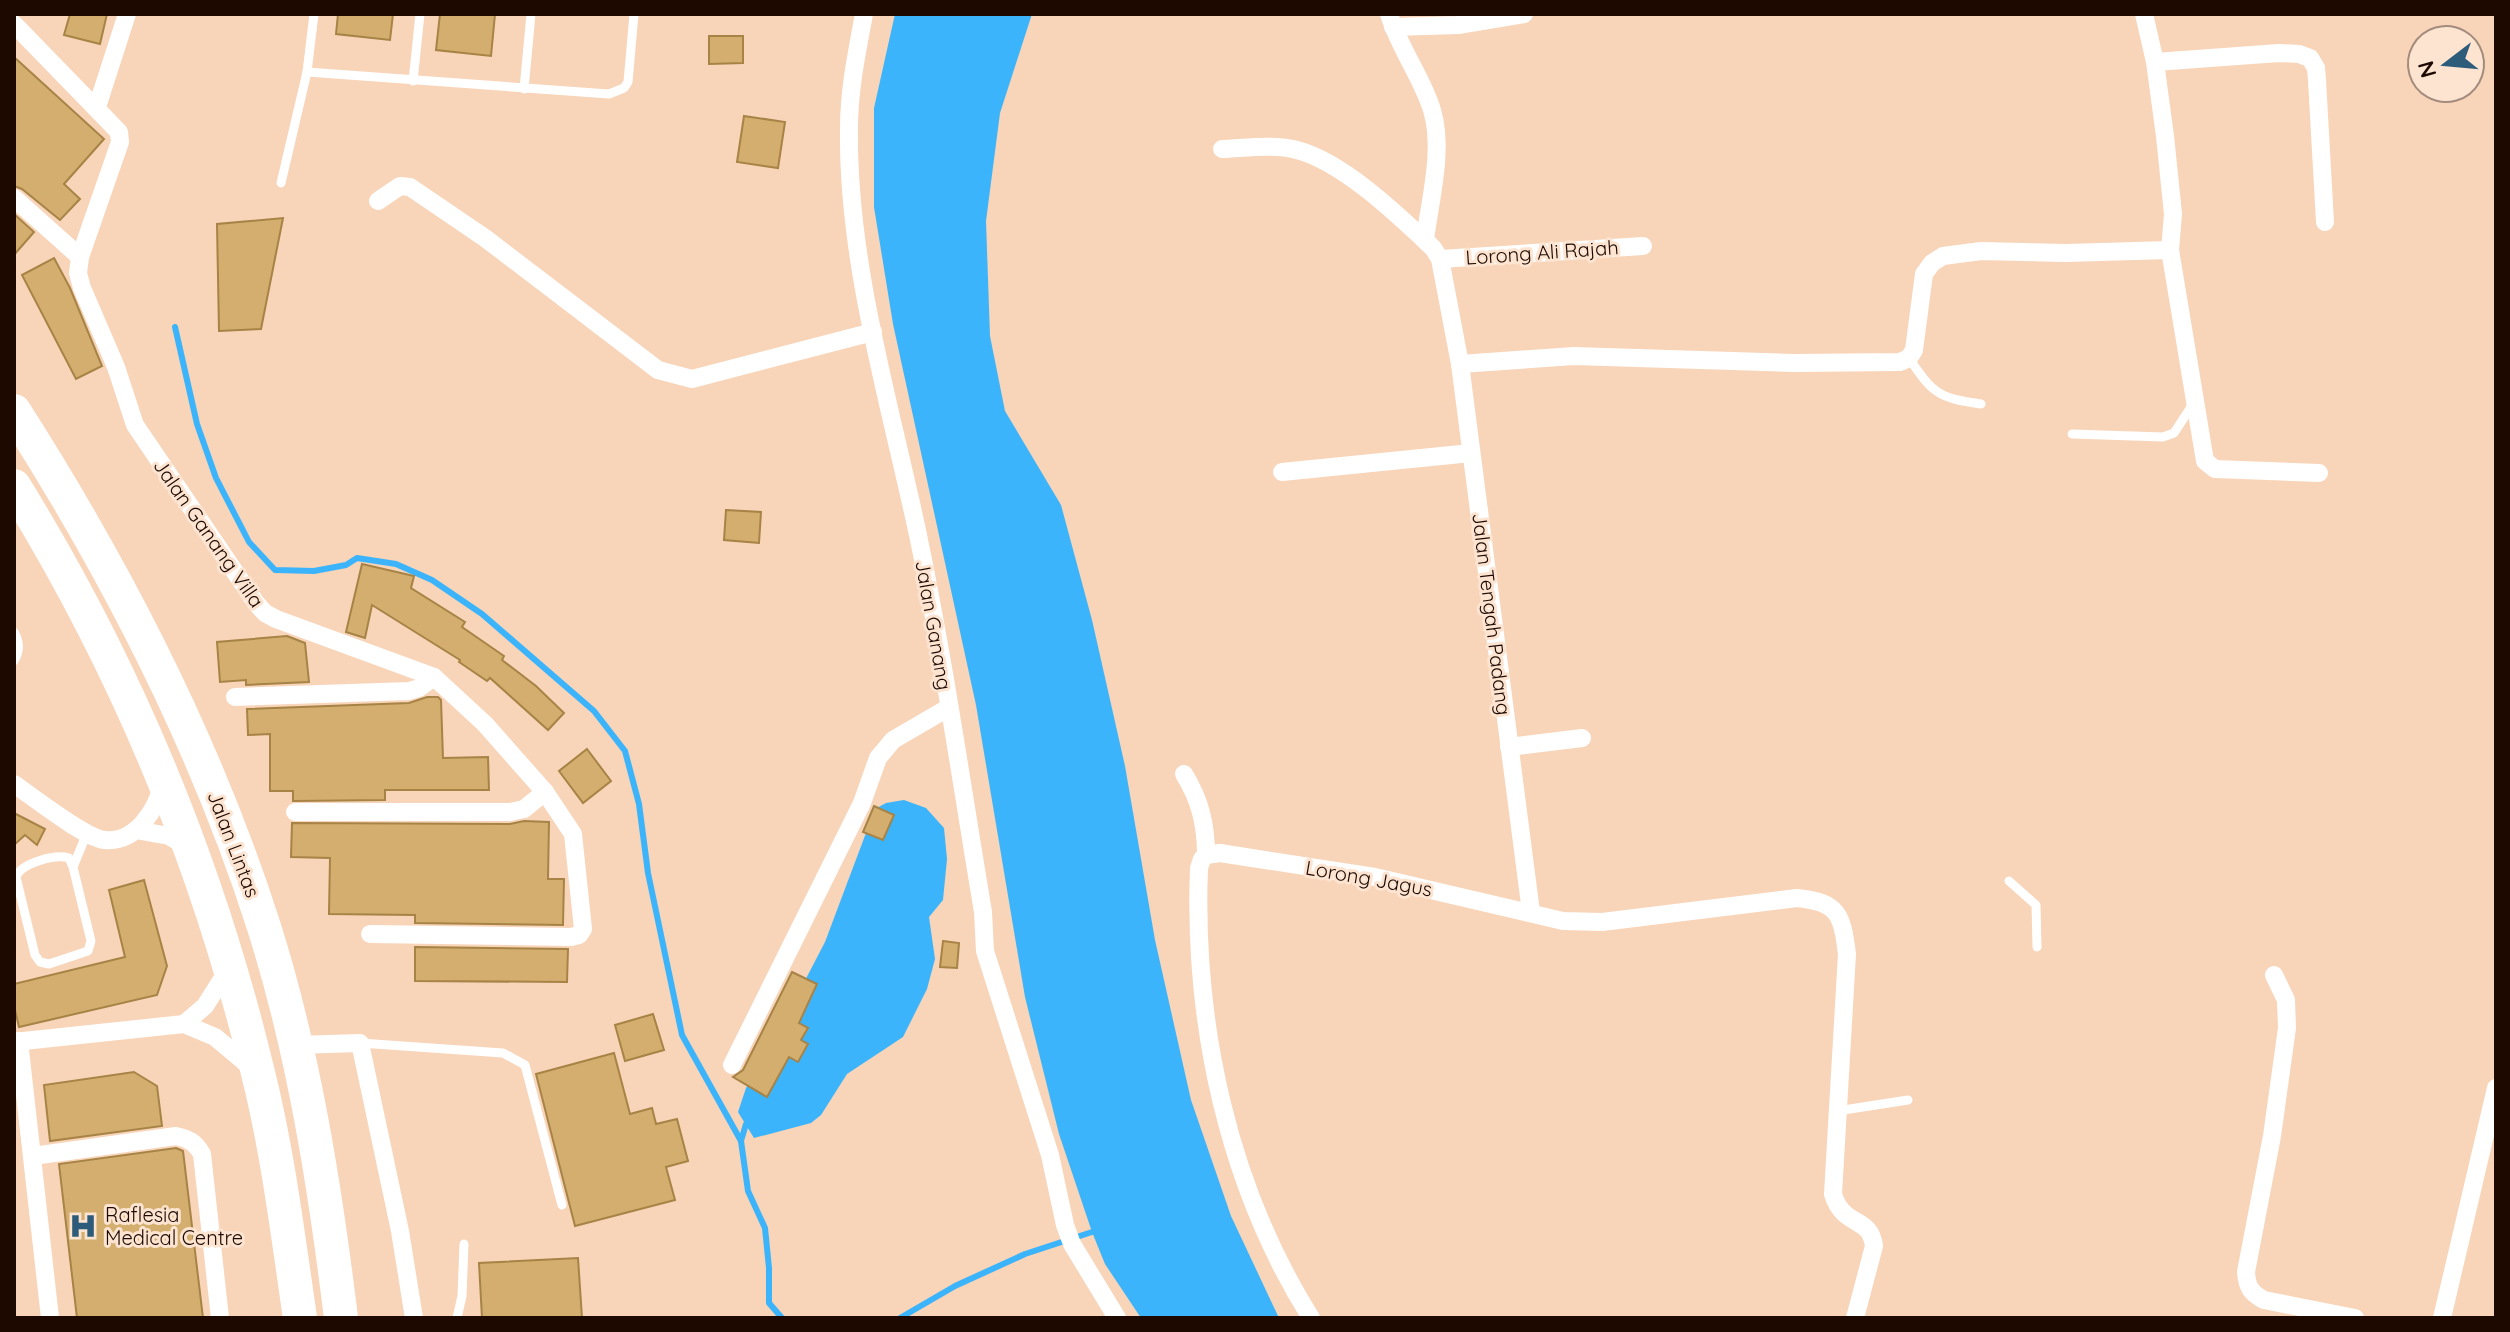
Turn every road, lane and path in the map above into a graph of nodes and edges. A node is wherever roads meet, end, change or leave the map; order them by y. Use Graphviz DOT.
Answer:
graph roads {
  1 [pos="127,14"];
  2 [pos="314,14"];
  3 [pos="420,14"];
  4 [pos="531,14"];
  5 [pos="634,14"];
  6 [pos="864,14"];
  7 [pos="1524,14"];
  8 [pos="2144,14"];
  9 [pos="1391,20"];
  10 [pos="14,24"];
  11 [pos="2155,62"];
  12 [pos="307,72"];
  13 [pos="413,81"];
  14 [pos="524,89"];
  15 [pos="97,107"];
  16 [pos="1222,149"];
  17 [pos="281,183"];
  18 [pos="14,198"];
  19 [pos="378,201"];
  20 [pos="2325,222"];
  21 [pos="1425,240"];
  22 [pos="1643,246"];
  23 [pos="2170,250"];
  24 [pos="80,257"];
  25 [pos="1440,259"];
  26 [pos="873,332"];
  27 [pos="1909,358"];
  28 [pos="1460,364"];
  29 [pos="2195,401"];
  30 [pos="1981,404"];
  31 [pos="14,411"];
  32 [pos="2072,434"];
  33 [pos="1471,453"];
  34 [pos="1282,472"];
  35 [pos="2319,473"];
  36 [pos="14,486"];
  37 [pos="14,632"];
  38 [pos="14,661"];
  39 [pos="434,677"];
  40 [pos="235,697"];
  41 [pos="948,708"];
  42 [pos="1582,738"];
  43 [pos="1509,747"];
  44 [pos="1184,774"];
  45 [pos="164,780"];
  46 [pos="14,784"];
  47 [pos="545,792"];
  48 [pos="295,812"];
  49 [pos="136,830"];
  50 [pos="87,833"];
  51 [pos="191,850"];
  52 [pos="1206,855"];
  53 [pos="73,867"];
  54 [pos="2009,881"];
  55 [pos="1531,912"];
  56 [pos="370,934"];
  57 [pos="2037,947"];
  58 [pos="230,967"];
  59 [pos="2274,975"];
  60 [pos="184,1024"];
  61 [pos="17,1042"];
  62 [pos="360,1043"];
  63 [pos="296,1045"];
  64 [pos="732,1065"];
  65 [pos="258,1074"];
  66 [pos="2496,1088"];
  67 [pos="1908,1100"];
  68 [pos="1837,1111"];
  69 [pos="33,1156"];
  70 [pos="562,1205"];
  71 [pos="464,1244"];
  72 [pos="50,1318"];
  73 [pos="220,1318"];
  74 [pos="300,1318"];
  75 [pos="341,1318"];
  76 [pos="414,1318"];
  77 [pos="457,1318"];
  78 [pos="1117,1318"];
  79 [pos="1311,1318"];
  80 [pos="1855,1318"];
  81 [pos="2355,1318"];
  82 [pos="2442,1318"];
  1 -- 15 [label="street"];
  2 -- 12 [label="lane"];
  3 -- 13 [label="lane"];
  4 -- 14 [label="lane"];
  5 -- 14 [label="lane"];
  6 -- 26 [label="street, Jalan Ganang"];
  7 -- 9 [label="street"];
  8 -- 11 [label="street"];
  9 -- 21 [label="street"];
  10 -- 15 [label="street, Jalan Ganang Villa"];
  11 -- 20 [label="street"];
  11 -- 23 [label="street"];
  12 -- 13 [label="lane"];
  12 -- 17 [label="lane"];
  13 -- 14 [label="lane"];
  15 -- 24 [label="street, Jalan Ganang Villa"];
  16 -- 21 [label="street"];
  18 -- 24 [label="street"];
  19 -- 26 [label="street"];
  21 -- 25 [label="street"];
  22 -- 25 [label="street, Lorong Ali Rajah"];
  23 -- 27 [label="street"];
  23 -- 29 [label="street"];
  24 -- 39 [label="street, Jalan Ganang Villa"];
  25 -- 28 [label="street, Jalan Tengah Padang"];
  26 -- 41 [label="street, Jalan Ganang"];
  27 -- 28 [label="street"];
  27 -- 30 [label="lane"];
  28 -- 33 [label="street, Jalan Tengah Padang"];
  29 -- 32 [label="lane"];
  29 -- 35 [label="street"];
  31 -- 63 [label="highway, Jalan Lintas"];
  33 -- 34 [label="street"];
  33 -- 43 [label="street, Jalan Tengah Padang"];
  36 -- 45 [label="highway"];
  37 -- 38 [label="lane"];
  39 -- 40 [label="street"];
  39 -- 47 [label="street, Jalan Ganang Villa"];
  41 -- 64 [label="street"];
  41 -- 78 [label="street, Jalan Ganang"];
  42 -- 43 [label="street"];
  43 -- 55 [label="street, Jalan Tengah Padang"];
  44 -- 52 [label="street"];
  45 -- 49 [label="street"];
  45 -- 51 [label="highway"];
  46 -- 50 [label="street"];
  47 -- 48 [label="street"];
  47 -- 56 [label="street, Jalan Ganang Villa"];
  49 -- 50 [label="street"];
  49 -- 51 [label="street"];
  50 -- 53 [label="lane"];
  51 -- 58 [label="highway"];
  52 -- 55 [label="street, Lorong Jagus"];
  52 -- 79 [label="street"];
  53 -- 53 [label="lane"];
  54 -- 57 [label="lane"];
  55 -- 68 [label="street"];
  58 -- 60 [label="street"];
  58 -- 65 [label="highway"];
  59 -- 81 [label="street"];
  60 -- 61 [label="street"];
  60 -- 65 [label="street"];
  61 -- 69 [label="street"];
  62 -- 63 [label="street"];
  62 -- 70 [label="lane"];
  62 -- 76 [label="street"];
  63 -- 75 [label="highway, Jalan Lintas"];
  65 -- 74 [label="highway"];
  66 -- 82 [label="street"];
  67 -- 68 [label="lane"];
  68 -- 80 [label="street"];
  69 -- 72 [label="street"];
  69 -- 73 [label="street"];
  71 -- 77 [label="lane"];
}
